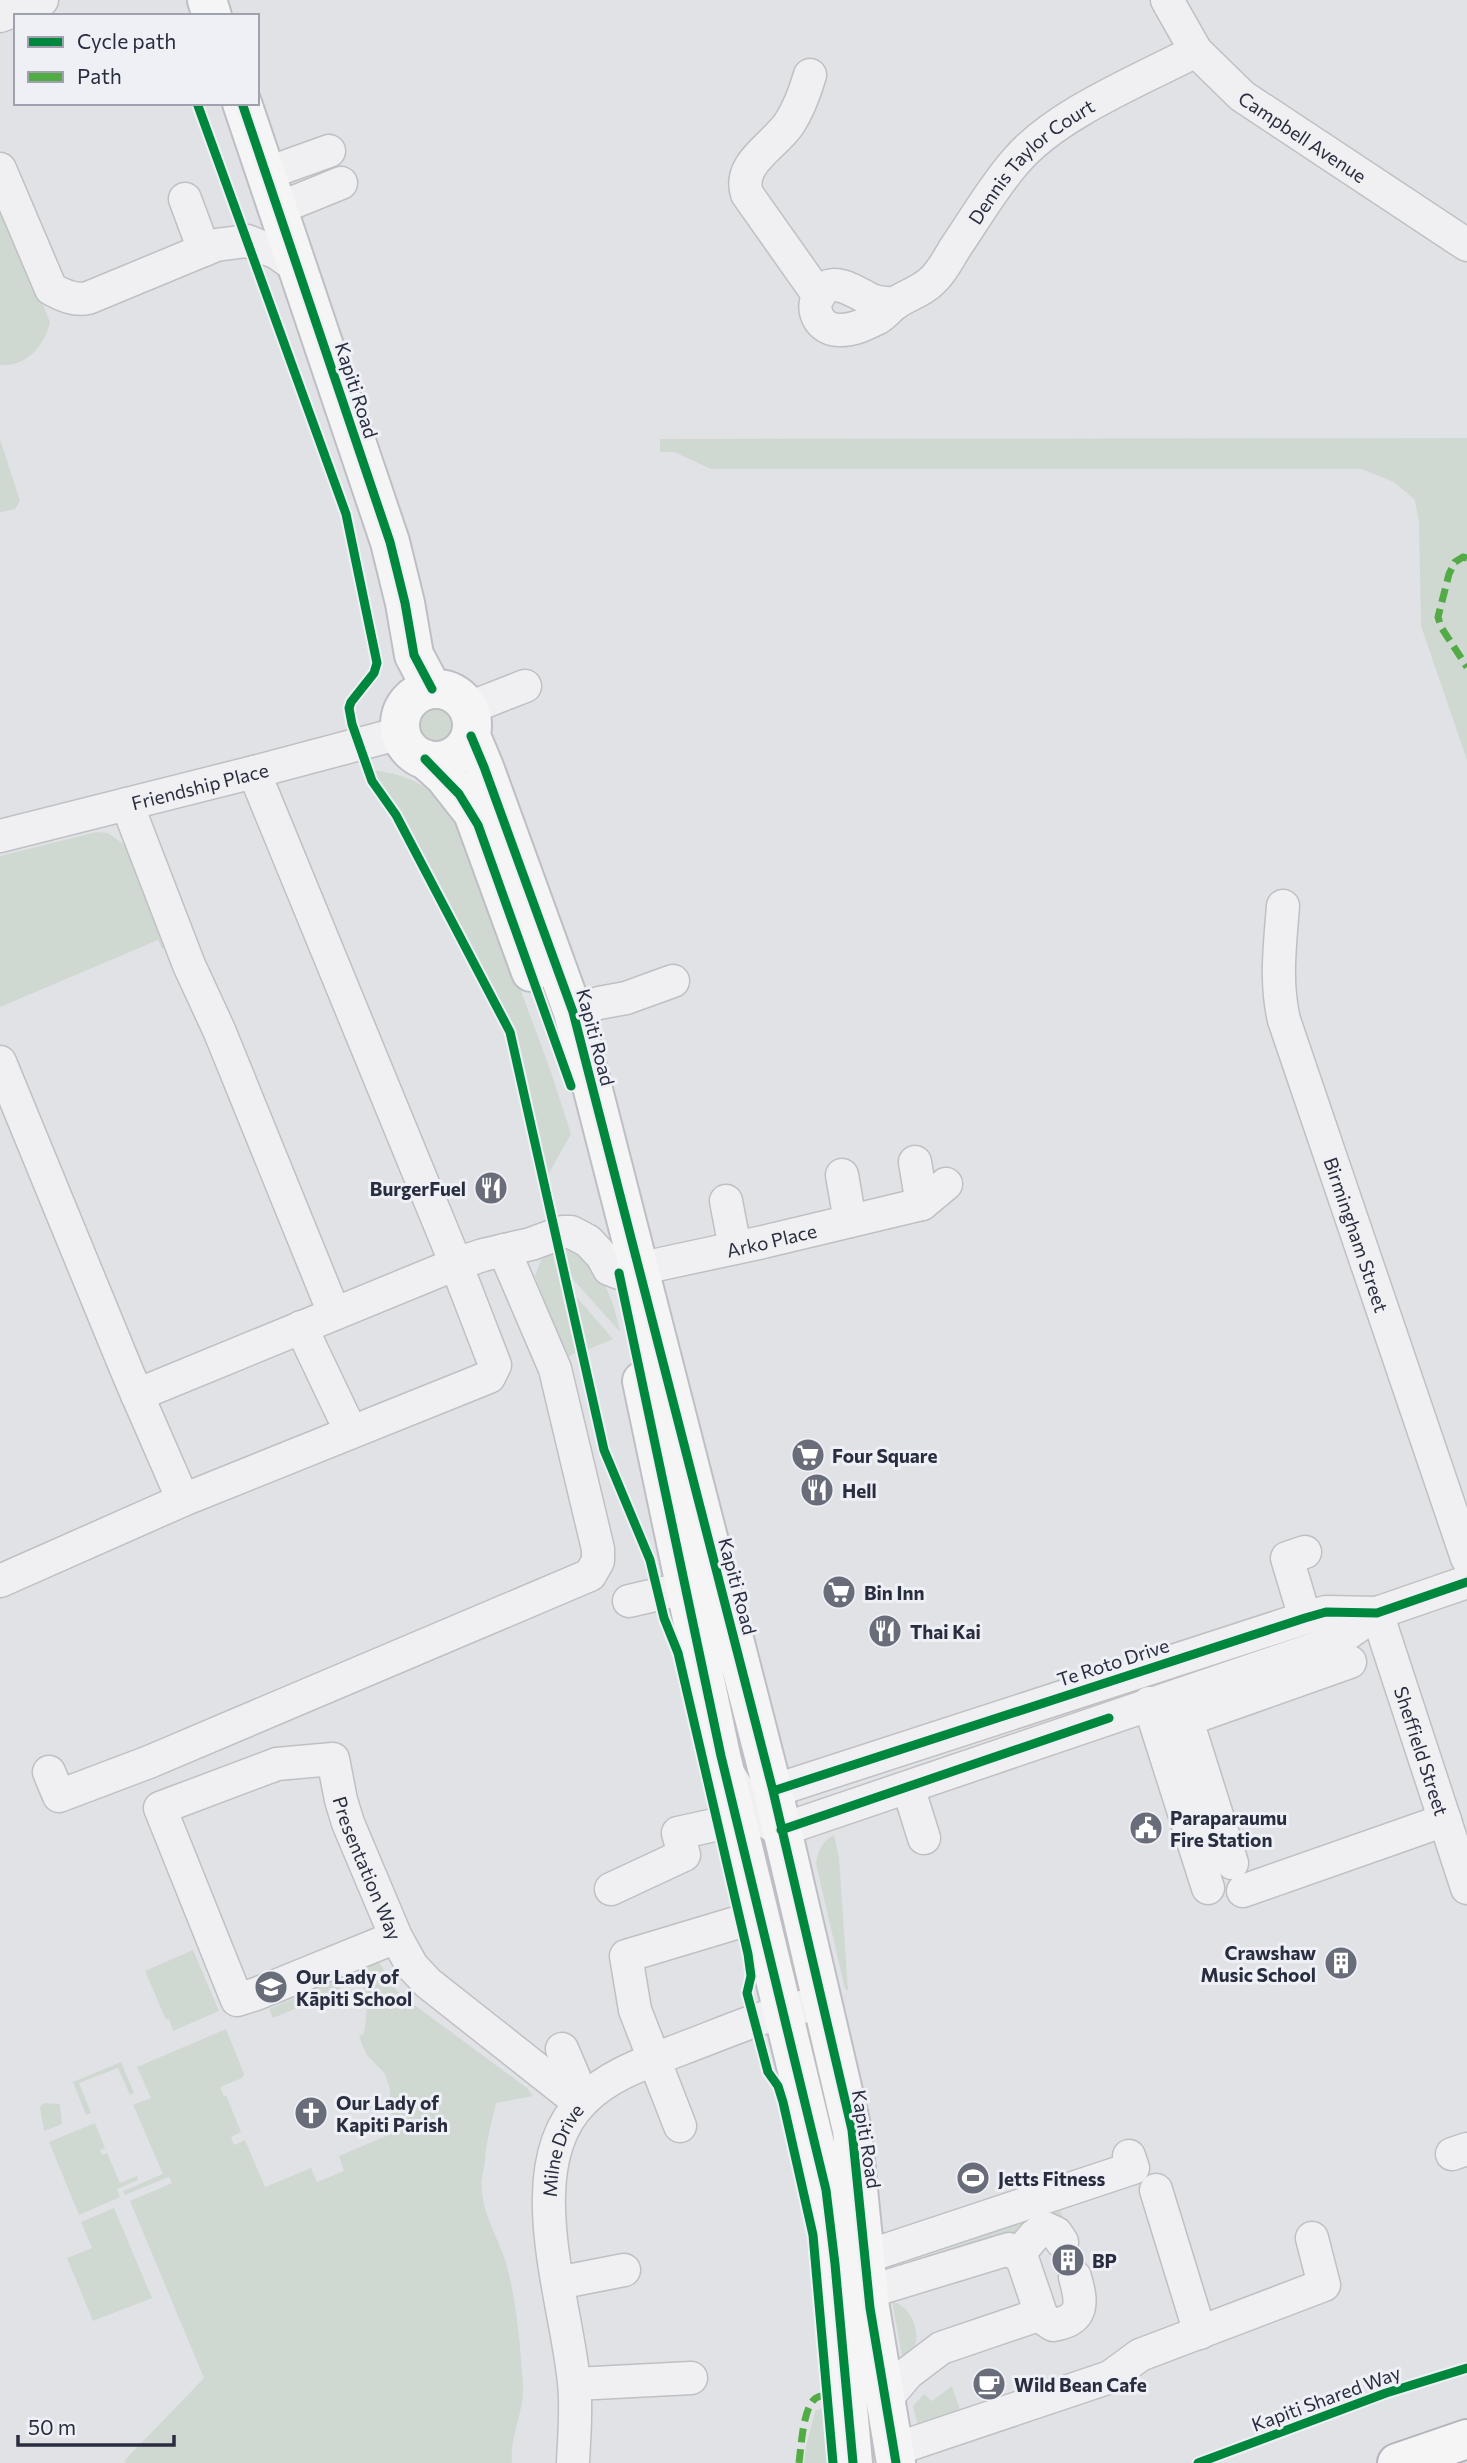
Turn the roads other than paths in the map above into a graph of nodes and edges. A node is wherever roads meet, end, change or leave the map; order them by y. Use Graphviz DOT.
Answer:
graph roads {
  1 [pos="1167,0"];
  2 [pos="1196,51"];
  3 [pos="810,75"];
  4 [pos="243,105"];
  5 [pos="329,151"];
  6 [pos="0,169"];
  7 [pos="341,183"];
  8 [pos="271,191"];
  9 [pos="185,199"];
  10 [pos="1467,246"];
  11 [pos="210,248"];
  12 [pos="298,268"];
  13 [pos="525,686"];
  14 [pos="432,689"];
  15 [pos="470,722"];
  16 [pos="413,746"];
  17 [pos="254,772"];
  18 [pos="127,804"];
  19 [pos="0,836"];
  20 [pos="1283,906"];
  21 [pos="673,981"];
  22 [pos="573,1012"];
  23 [pos="562,1058"];
  24 [pos="0,1062"];
  25 [pos="915,1162"];
  26 [pos="842,1175"];
  27 [pos="726,1201"];
  28 [pos="850,1221"];
  29 [pos="735,1248"];
  30 [pos="504,1250"];
  31 [pos="456,1264"];
  32 [pos="629,1271"];
  33 [pos="334,1313"];
  34 [pos="301,1327"];
  35 [pos="137,1395"];
  36 [pos="351,1432"];
  37 [pos="183,1500"];
  38 [pos="1305,1552"];
  39 [pos="1467,1558"];
  40 [pos="0,1581"];
  41 [pos="1467,1582"];
  42 [pos="684,1588"];
  43 [pos="629,1601"];
  44 [pos="1377,1613"];
  45 [pos="1305,1618"];
  46 [pos="1350,1662"];
  47 [pos="1098,1686"];
  48 [pos="1149,1703"];
  49 [pos="1183,1707"];
  50 [pos="1109,1718"];
  51 [pos="871,1760"];
  52 [pos="49,1772"];
  53 [pos="908,1787"];
  54 [pos="850,1808"];
  55 [pos="763,1814"];
  56 [pos="1444,1821"];
  57 [pos="924,1838"];
  58 [pos="1208,1888"];
  59 [pos="1467,1888"];
  60 [pos="611,1889"];
  61 [pos="759,1916"];
  62 [pos="396,1937"];
  63 [pos="821,2003"];
  64 [pos="781,2011"];
  65 [pos="562,2049"];
  66 [pos="654,2060"];
  67 [pos="572,2096"];
  68 [pos="680,2126"];
  69 [pos="1129,2156"];
  70 [pos="1156,2190"];
  71 [pos="1312,2238"];
  72 [pos="1062,2242"];
  73 [pos="1018,2255"];
  74 [pos="624,2270"];
  75 [pos="867,2275"];
  76 [pos="1075,2277"];
  77 [pos="558,2283"];
  78 [pos="1041,2314"];
  79 [pos="1200,2333"];
  80 [pos="691,2378"];
  81 [pos="575,2384"];
  82 [pos="885,2400"];
  83 [pos="1467,2439"];
  84 [pos="895,2457"];
  85 [pos="573,2463"];
  86 [pos="853,2463"];
  87 [pos="1397,2463"];
  1 -- 2 [label="street, Campbell Avenue"];
  2 -- 3 [label="street, Dennis Taylor Court"];
  2 -- 10 [label="street, Campbell Avenue"];
  4 -- 8 [label="main road, Kapiti Road"];
  5 -- 8 [label="street"];
  6 -- 11 [label="street"];
  7 -- 8 [label="street"];
  8 -- 12 [label="main road, Kapiti Road"];
  9 -- 11 [label="street"];
  11 -- 12 [label="street"];
  12 -- 14 [label="main road, Kapiti Road"];
  13 -- 15 [label="street"];
  14 -- 15 [label="main road"];
  14 -- 16 [label="main road"];
  15 -- 16 [label="main road"];
  15 -- 22 [label="main road, Kapiti Road"];
  16 -- 17 [label="street, Friendship Place"];
  16 -- 23 [label="main road, Kapiti Road"];
  17 -- 18 [label="street, Friendship Place"];
  17 -- 31 [label="street"];
  18 -- 19 [label="street, Friendship Place"];
  18 -- 33 [label="street"];
  20 -- 39 [label="street, Birmingham Street"];
  21 -- 22 [label="street"];
  22 -- 23 [label="main road"];
  22 -- 32 [label="main road, Kapiti Road"];
  23 -- 32 [label="main road, Kapiti Road"];
  24 -- 35 [label="street"];
  25 -- 28 [label="street, Arko Place"];
  26 -- 28 [label="street"];
  27 -- 29 [label="street"];
  28 -- 29 [label="street, Arko Place"];
  29 -- 32 [label="street, Arko Place"];
  30 -- 31 [label="street"];
  30 -- 32 [label="street"];
  30 -- 52 [label="street"];
  31 -- 33 [label="street"];
  31 -- 36 [label="street"];
  32 -- 42 [label="main road, Kapiti Road"];
  32 -- 55 [label="main road, Kapiti Road"];
  33 -- 34 [label="street"];
  34 -- 35 [label="street"];
  34 -- 36 [label="street"];
  35 -- 37 [label="street"];
  36 -- 37 [label="street"];
  37 -- 40 [label="street"];
  38 -- 45 [label="street"];
  41 -- 44 [label="street, Te Roto Drive"];
  42 -- 43 [label="street"];
  42 -- 55 [label="main road, Kapiti Road"];
  44 -- 45 [label="street, Te Roto Drive"];
  44 -- 49 [label="street, Te Roto Drive"];
  44 -- 56 [label="street, Sheffield Street"];
  45 -- 47 [label="street, Te Roto Drive"];
  46 -- 49 [label="street"];
  47 -- 50 [label="street"];
  47 -- 51 [label="street, Te Roto Drive"];
  48 -- 49 [label="street, Te Roto Drive"];
  48 -- 50 [label="street, Te Roto Drive"];
  48 -- 58 [label="street"];
  49 -- 56 [label="street"];
  50 -- 53 [label="street, Te Roto Drive"];
  51 -- 54 [label="street"];
  51 -- 55 [label="street, Te Roto Drive"];
  53 -- 54 [label="street, Te Roto Drive"];
  53 -- 57 [label="street"];
  54 -- 55 [label="street, Te Roto Drive"];
  55 -- 60 [label="street"];
  55 -- 61 [label="main road, Kapiti Road"];
  55 -- 63 [label="main road, Kapiti Road"];
  56 -- 59 [label="street, Sheffield Street"];
  61 -- 64 [label="main road, Kapiti Road"];
  61 -- 66 [label="street"];
  62 -- 62 [label="street, Presentation Way"];
  62 -- 67 [label="street, Presentation Way"];
  63 -- 64 [label="street, Milne Drive"];
  63 -- 75 [label="main road, Kapiti Road"];
  64 -- 66 [label="street, Milne Drive"];
  64 -- 86 [label="main road, Kapiti Road"];
  65 -- 67 [label="street"];
  66 -- 67 [label="street, Milne Drive"];
  66 -- 68 [label="street"];
  67 -- 77 [label="street, Milne Drive"];
  69 -- 75 [label="street"];
  70 -- 79 [label="street"];
  71 -- 79 [label="street"];
  72 -- 73 [label="street"];
  73 -- 75 [label="street"];
  73 -- 78 [label="street"];
  74 -- 77 [label="street"];
  75 -- 82 [label="main road, Kapiti Road"];
  76 -- 78 [label="street"];
  77 -- 81 [label="street, Milne Drive"];
  78 -- 82 [label="street"];
  79 -- 84 [label="street"];
  80 -- 81 [label="street"];
  81 -- 85 [label="street, Milne Drive"];
  82 -- 84 [label="main road, Kapiti Road"];
  83 -- 87 [label="main road"];
}
